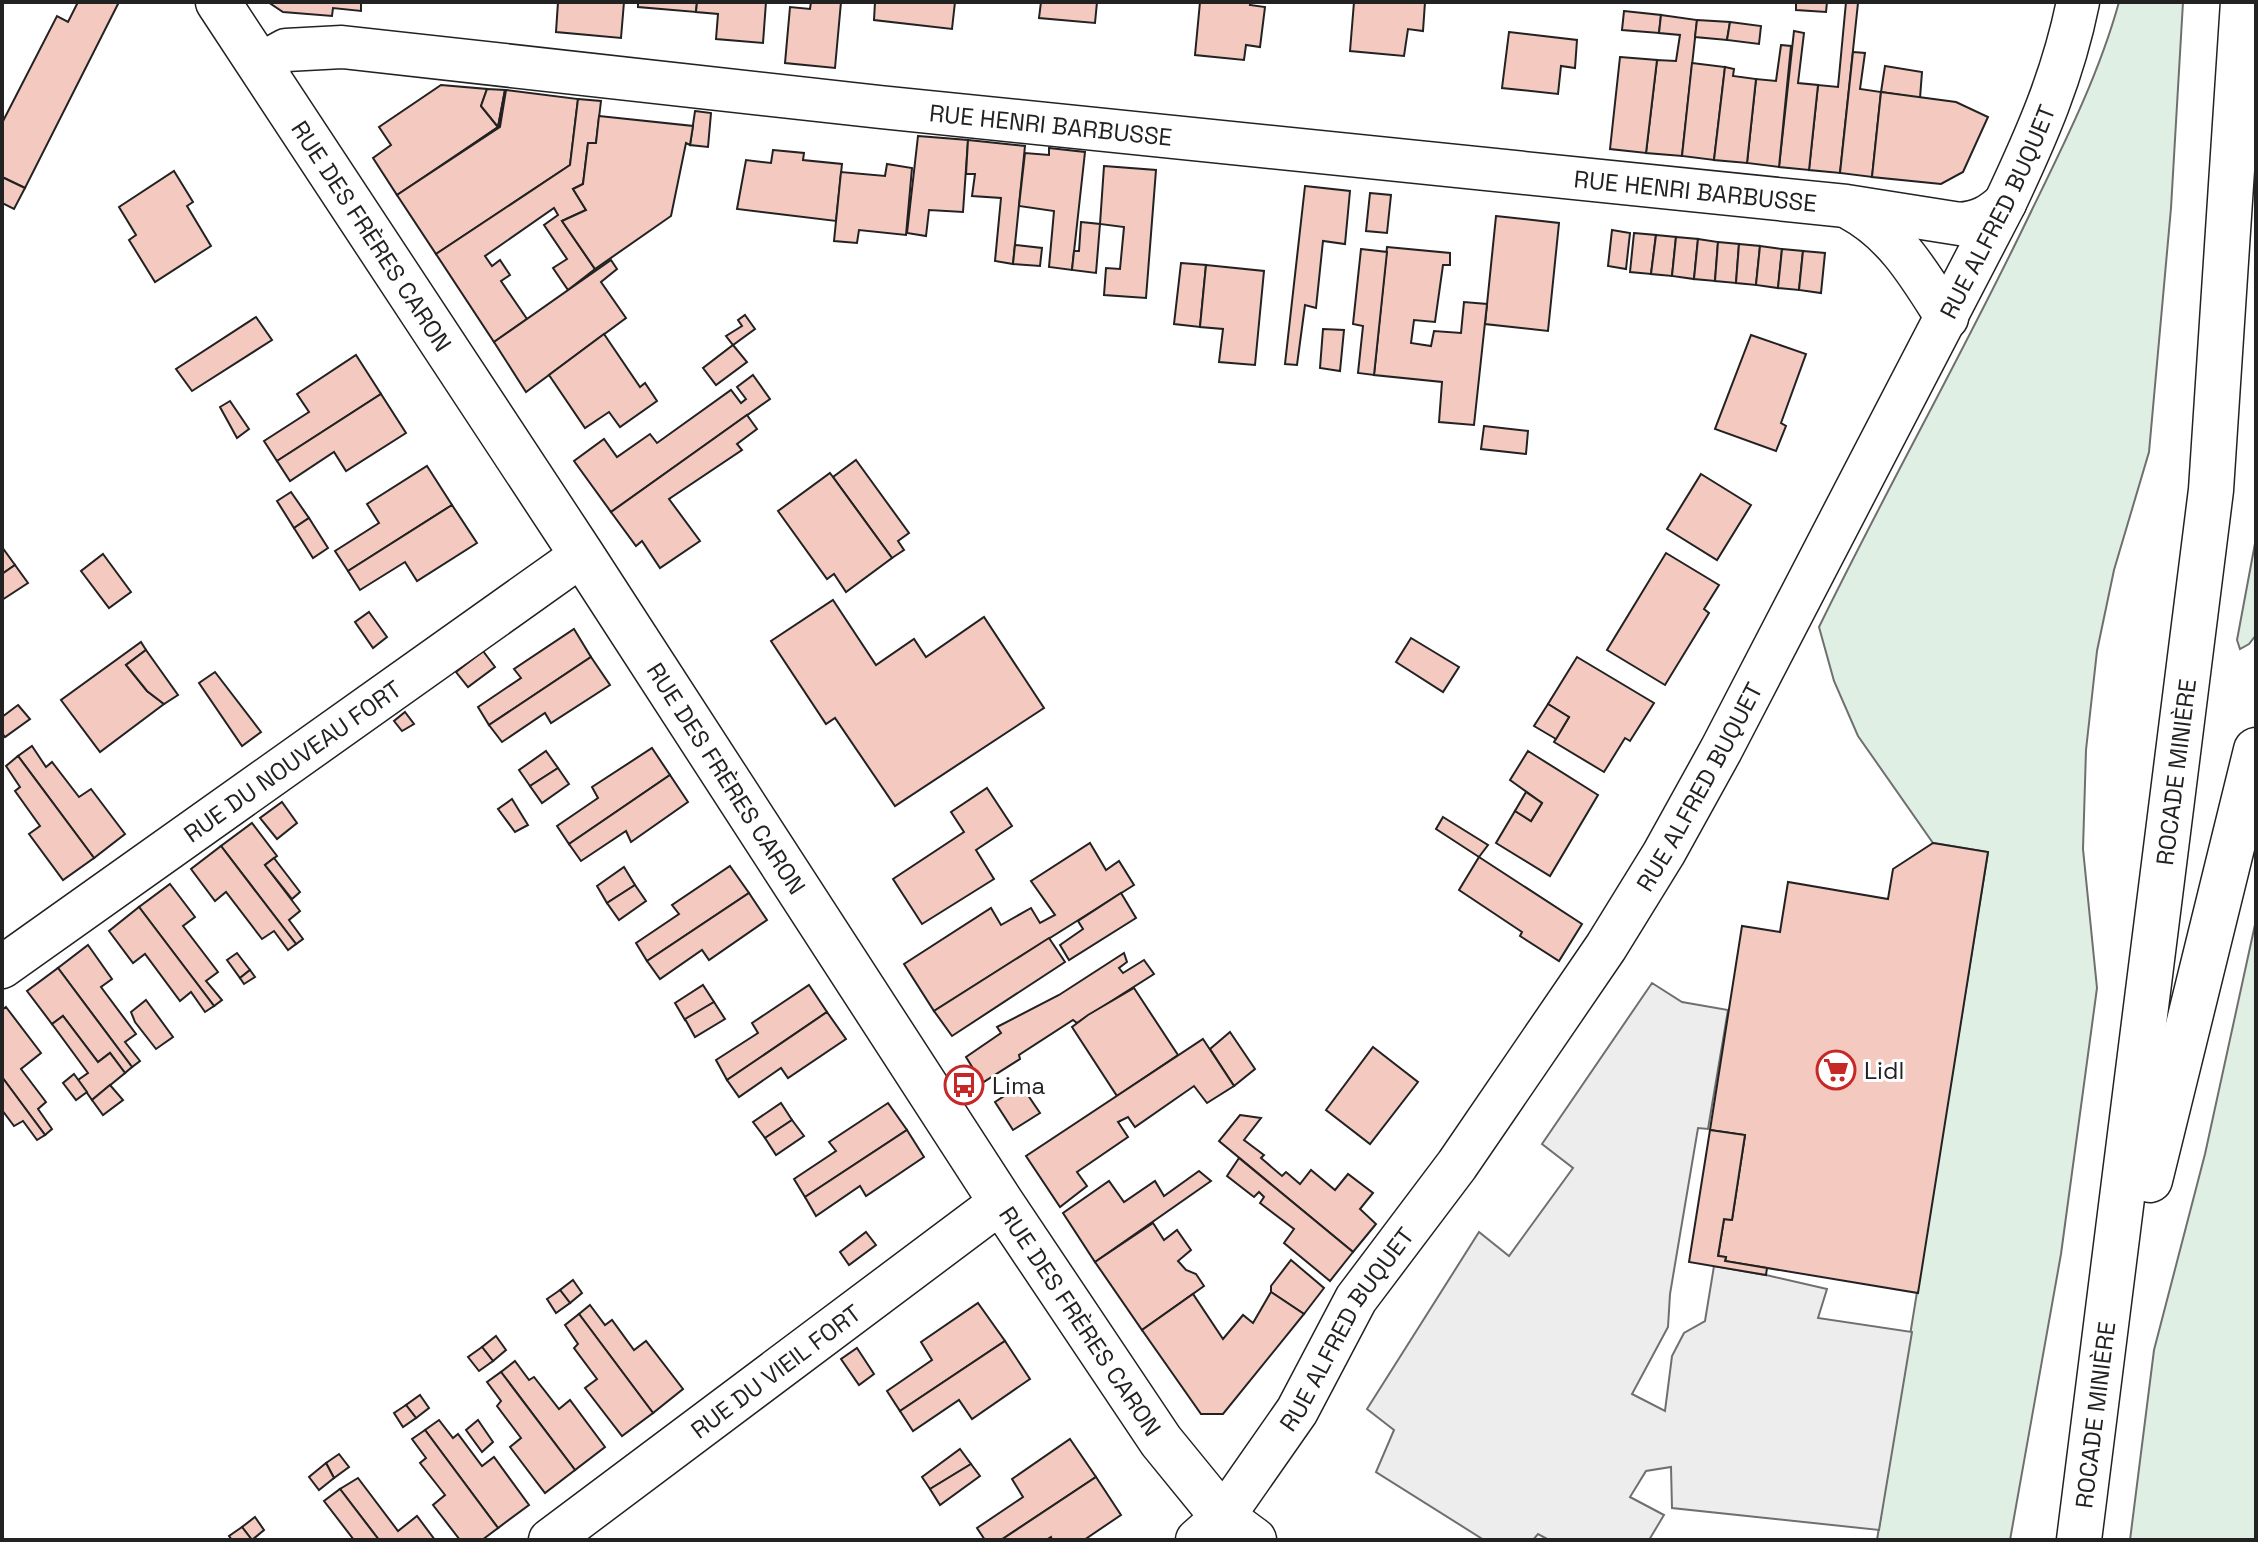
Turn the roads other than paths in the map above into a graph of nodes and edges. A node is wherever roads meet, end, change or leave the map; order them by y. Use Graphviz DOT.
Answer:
graph roads {
  1 [pos="218,2"];
  2 [pos="2078,2"];
  3 [pos="2243,2"];
  4 [pos="259,65"];
  5 [pos="2005,203"];
  6 [pos="1846,206"];
  7 [pos="1947,318"];
  8 [pos="582,555"];
  9 [pos="2256,750"];
  10 [pos="2,967"];
  11 [pos="1001,1202"];
  12 [pos="2100,1385"];
  13 [pos="1224,1532"];
  14 [pos="550,1540"];
  15 [pos="2079,1540"];
  1 -- 4 [label="main road, RUE DES FRÈRES CARON"];
  2 -- 5 [label="street, RUE ALFRED BUQUET"];
  3 -- 12 [label="main road, ROCADE MINIÈRE"];
  4 -- 6 [label="street, RUE HENRI BARBUSSE"];
  4 -- 8 [label="main road, RUE DES FRÈRES CARON"];
  5 -- 6 [label="street, RUE HENRI BARBUSSE"];
  5 -- 7 [label="street, RUE ALFRED BUQUET"];
  6 -- 7 [label="street, RUE HENRI BARBUSSE"];
  7 -- 13 [label="street, RUE ALFRED BUQUET"];
  8 -- 10 [label="street, RUE DU NOUVEAU FORT"];
  8 -- 11 [label="main road, RUE DES FRÈRES CARON"];
  9 -- 12 [label="main road"];
  11 -- 13 [label="main road, RUE DES FRÈRES CARON"];
  11 -- 14 [label="street, RUE DU VIEIL FORT"];
  12 -- 15 [label="main road, ROCADE MINIÈRE"];
}
